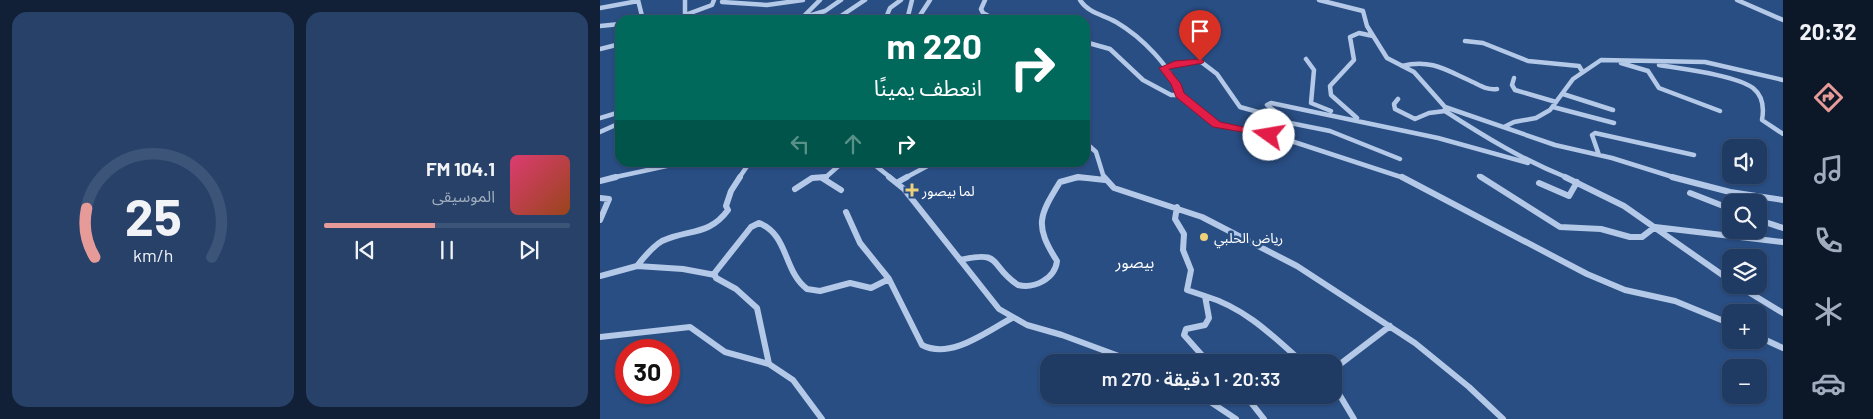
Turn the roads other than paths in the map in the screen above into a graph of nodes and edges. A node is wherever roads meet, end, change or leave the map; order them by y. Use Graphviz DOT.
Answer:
graph roads {
  1 [pos="638,0"];
  2 [pos="685,0"];
  3 [pos="730,0"];
  4 [pos="803,0"];
  5 [pos="820,0"];
  6 [pos="841,0"];
  7 [pos="865,0"];
  8 [pos="901,0"];
  9 [pos="912,0"];
  10 [pos="930,0"];
  11 [pos="985,0"];
  12 [pos="1080,0"];
  13 [pos="1319,0"];
  14 [pos="1738,0"];
  15 [pos="713,2"];
  16 [pos="722,2"];
  17 [pos="600,8"];
  18 [pos="641,15"];
  19 [pos="685,15"];
  20 [pos="689,15"];
  21 [pos="804,15"];
  22 [pos="812,15"];
  23 [pos="842,15"];
  24 [pos="887,15"];
  25 [pos="908,15"];
  26 [pos="920,15"];
  27 [pos="987,15"];
  28 [pos="1783,20"];
  29 [pos="615,24"];
  30 [pos="600,26"];
  31 [pos="1373,36"];
  32 [pos="1465,41"];
  33 [pos="1090,43"];
  34 [pos="615,45"];
  35 [pos="600,49"];
  36 [pos="1306,59"];
  37 [pos="1609,59"];
  38 [pos="1643,61"];
  39 [pos="1402,66"];
  40 [pos="1164,68"];
  41 [pos="1582,71"];
  42 [pos="1514,78"];
  43 [pos="1783,80"];
  44 [pos="1497,89"];
  45 [pos="1563,94"];
  46 [pos="1179,95"];
  47 [pos="1398,99"];
  48 [pos="1555,104"];
  49 [pos="1445,109"];
  50 [pos="1613,110"];
  51 [pos="1720,111"];
  52 [pos="615,114"];
  53 [pos="1346,116"];
  54 [pos="600,118"];
  55 [pos="1283,119"];
  56 [pos="1358,120"];
  57 [pos="1614,123"];
  58 [pos="615,125"];
  59 [pos="1504,127"];
  60 [pos="600,132"];
  61 [pos="1782,134"];
  62 [pos="1090,147"];
  63 [pos="1598,155"];
  64 [pos="1694,155"];
  65 [pos="1400,159"];
  66 [pos="1533,164"];
  67 [pos="660,167"];
  68 [pos="747,167"];
  69 [pos="836,167"];
  70 [pos="878,167"];
  71 [pos="925,167"];
  72 [pos="1479,176"];
  73 [pos="822,178"];
  74 [pos="1105,180"];
  75 [pos="600,181"];
  76 [pos="898,182"];
  77 [pos="1577,182"];
  78 [pos="1539,183"];
  79 [pos="795,190"];
  80 [pos="841,190"];
  81 [pos="1690,193"];
  82 [pos="600,198"];
  83 [pos="1783,200"];
  84 [pos="1722,205"];
  85 [pos="1177,207"];
  86 [pos="846,212"];
  87 [pos="600,220"];
  88 [pos="1767,223"];
  89 [pos="1655,227"];
  90 [pos="1783,228"];
  91 [pos="1783,242"];
  92 [pos="960,260"];
  93 [pos="638,266"];
  94 [pos="714,275"];
  95 [pos="1722,275"];
  96 [pos="600,276"];
  97 [pos="889,279"];
  98 [pos="1752,294"];
  99 [pos="1204,296"];
  100 [pos="1783,313"];
  101 [pos="1012,318"];
  102 [pos="1722,320"];
  103 [pos="1390,326"];
  104 [pos="600,337"];
  105 [pos="1767,341"];
  106 [pos="1783,348"];
  107 [pos="1113,354"];
  108 [pos="1201,354"];
  109 [pos="1293,354"];
  110 [pos="1342,362"];
  111 [pos="769,364"];
  112 [pos="1342,401"];
  113 [pos="1214,404"];
  114 [pos="1252,404"];
  115 [pos="822,419"];
  116 [pos="1236,419"];
  117 [pos="1264,419"];
  118 [pos="1354,419"];
  119 [pos="1502,419"];
  1 -- 17 [label="street"];
  1 -- 18 [label="street"];
  2 -- 19 [label="street"];
  3 -- 16 [label="street"];
  4 -- 16 [label="street"];
  5 -- 21 [label="street"];
  6 -- 22 [label="street"];
  7 -- 23 [label="street"];
  8 -- 24 [label="street"];
  9 -- 25 [label="street"];
  10 -- 26 [label="street"];
  11 -- 27 [label="street"];
  12 -- 40 [label="street"];
  13 -- 31 [label="street"];
  14 -- 28 [label="street"];
  15 -- 16 [label="street"];
  15 -- 20 [label="street"];
  29 -- 30 [label="street"];
  31 -- 39 [label="street"];
  31 -- 56 [label="street"];
  32 -- 41 [label="street"];
  33 -- 46 [label="street"];
  34 -- 35 [label="street"];
  36 -- 53 [label="street"];
  37 -- 38 [label="street"];
  37 -- 41 [label="street"];
  37 -- 51 [label="street"];
  38 -- 43 [label="street"];
  38 -- 61 [label="street"];
  39 -- 44 [label="street"];
  39 -- 49 [label="street"];
  40 -- 46 [label="street"];
  40 -- 55 [label="street"];
  41 -- 45 [label="street"];
  42 -- 48 [label="street"];
  45 -- 48 [label="street"];
  45 -- 50 [label="street"];
  46 -- 102 [label="street"];
  47 -- 49 [label="street"];
  48 -- 57 [label="street"];
  48 -- 59 [label="street"];
  49 -- 59 [label="street"];
  49 -- 66 [label="street"];
  52 -- 54 [label="street"];
  53 -- 55 [label="street"];
  53 -- 56 [label="street"];
  55 -- 65 [label="street"];
  56 -- 66 [label="street"];
  58 -- 60 [label="street"];
  59 -- 63 [label="street"];
  62 -- 74 [label="street"];
  63 -- 64 [label="street"];
  63 -- 83 [label="street"];
  66 -- 77 [label="street"];
  67 -- 75 [label="street"];
  68 -- 93 [label="street"];
  69 -- 73 [label="street"];
  70 -- 76 [label="street"];
  71 -- 76 [label="street"];
  72 -- 89 [label="street"];
  73 -- 79 [label="street"];
  73 -- 80 [label="street"];
  74 -- 85 [label="street"];
  74 -- 92 [label="street"];
  76 -- 92 [label="street"];
  77 -- 78 [label="street"];
  77 -- 89 [label="street"];
  81 -- 84 [label="street"];
  82 -- 87 [label="street"];
  85 -- 99 [label="street"];
  85 -- 103 [label="street"];
  86 -- 97 [label="street"];
  88 -- 90 [label="street"];
  89 -- 91 [label="street"];
  89 -- 95 [label="street"];
  92 -- 101 [label="street"];
  93 -- 94 [label="street"];
  93 -- 96 [label="street"];
  94 -- 97 [label="street"];
  94 -- 111 [label="street"];
  97 -- 101 [label="street"];
  98 -- 100 [label="street"];
  99 -- 108 [label="street"];
  99 -- 109 [label="street"];
  101 -- 107 [label="street"];
  103 -- 110 [label="street"];
  103 -- 119 [label="street"];
  104 -- 111 [label="street"];
  105 -- 106 [label="street"];
  111 -- 115 [label="street"];
  112 -- 118 [label="street"];
  113 -- 116 [label="street"];
  114 -- 117 [label="street"];
}
